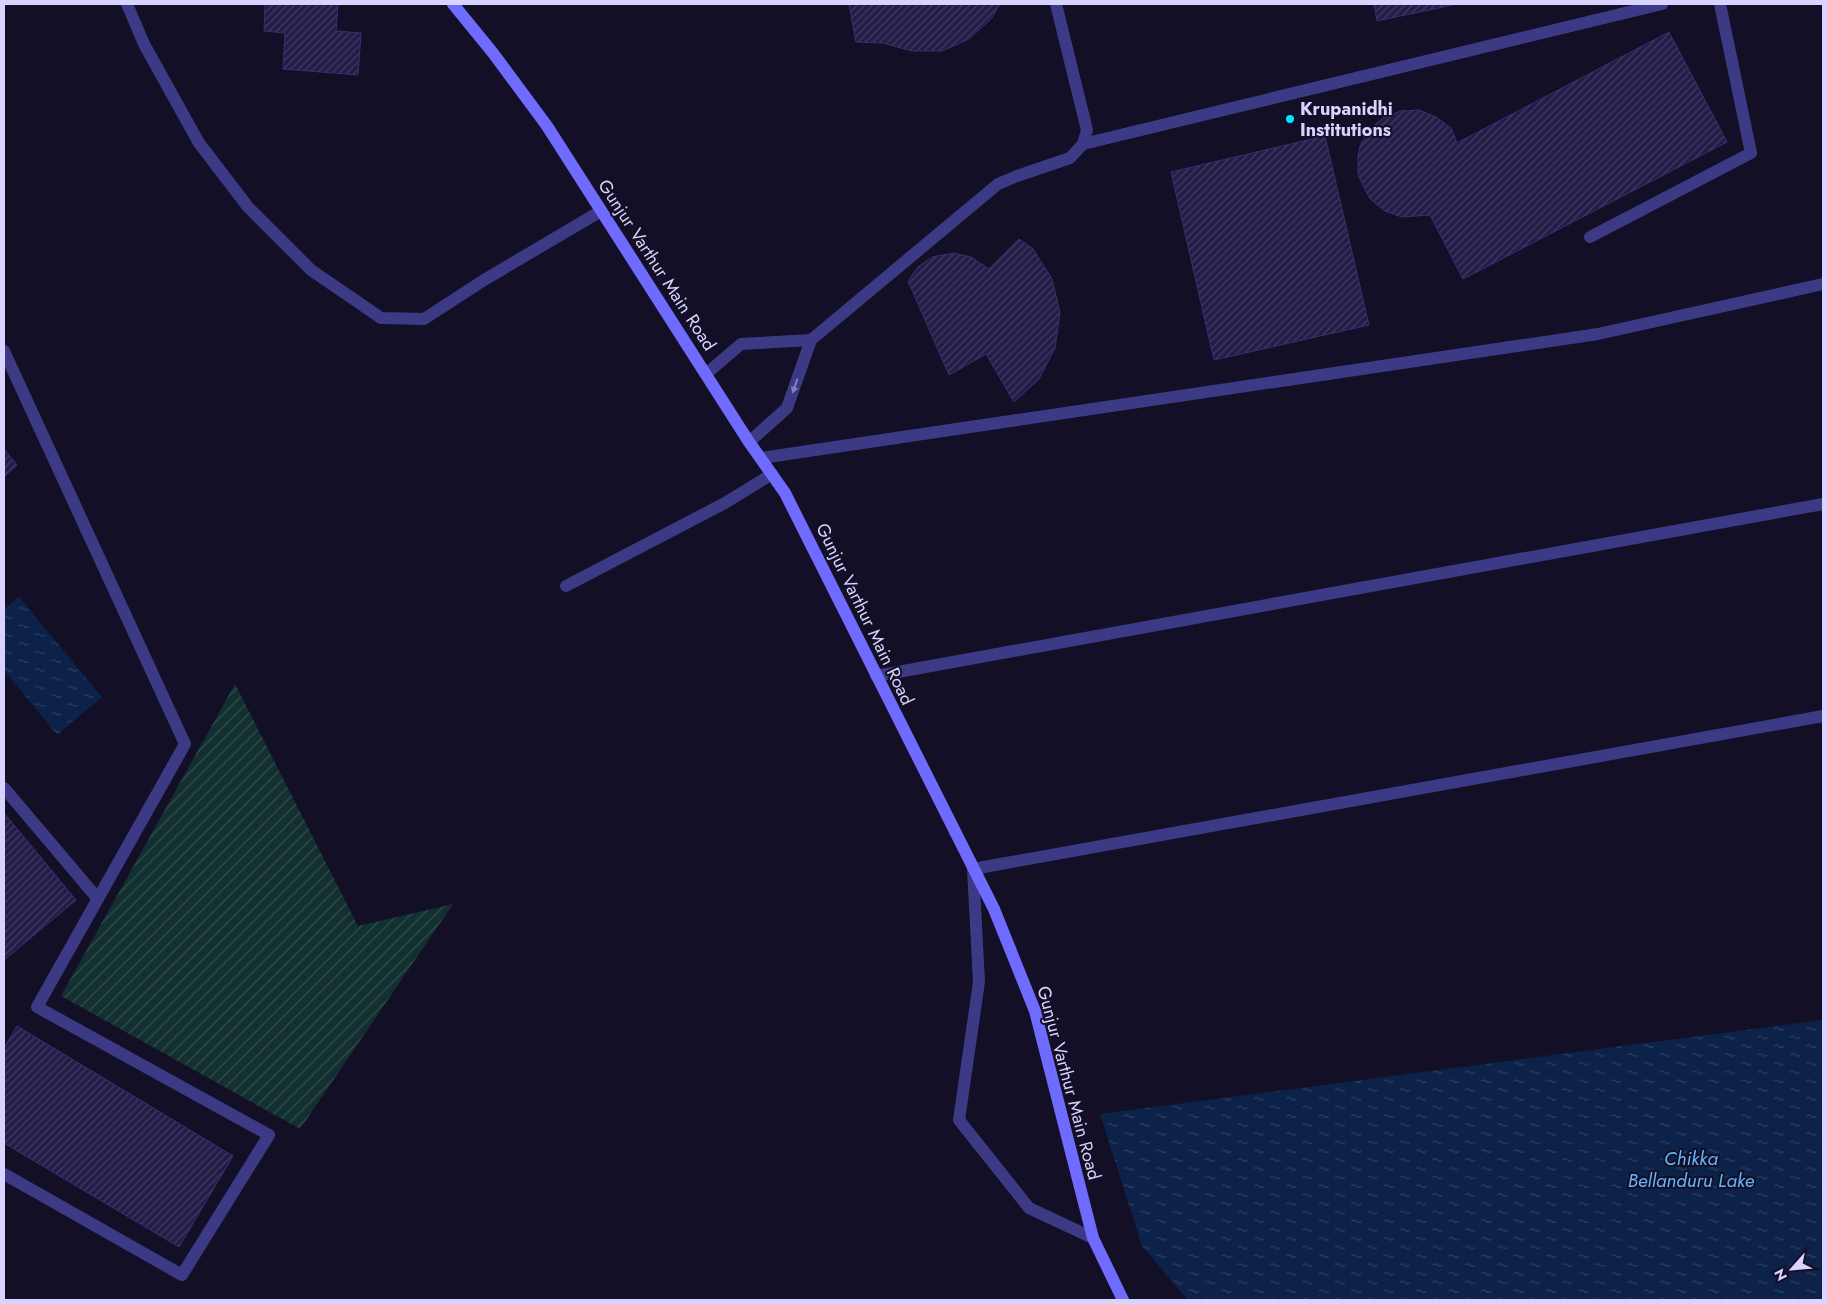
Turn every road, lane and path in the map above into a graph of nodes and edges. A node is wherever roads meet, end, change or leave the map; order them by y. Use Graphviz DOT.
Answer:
graph roads {
  1 [pos="128,4"];
  2 [pos="453,4"];
  3 [pos="1056,4"];
  4 [pos="1662,4"];
  5 [pos="1720,4"];
  6 [pos="1083,144"];
  7 [pos="601,211"];
  8 [pos="1590,237"];
  9 [pos="1823,284"];
  10 [pos="811,340"];
  11 [pos="4,351"];
  12 [pos="706,374"];
  13 [pos="749,442"];
  14 [pos="761,458"];
  15 [pos="772,474"];
  16 [pos="1823,504"];
  17 [pos="566,586"];
  18 [pos="876,676"];
  19 [pos="1823,716"];
  20 [pos="4,788"];
  21 [pos="973,869"];
  22 [pos="98,899"];
  23 [pos="4,1174"];
  24 [pos="1093,1238"];
  25 [pos="1123,1300"];
  1 -- 7 [label="street"];
  2 -- 7 [label="main road, Gunjur Varthur Main Road"];
  3 -- 6 [label="street"];
  4 -- 6 [label="street"];
  5 -- 8 [label="street"];
  6 -- 10 [label="street"];
  7 -- 12 [label="main road, Gunjur Varthur Main Road"];
  9 -- 14 [label="street"];
  10 -- 12 [label="street"];
  10 -- 13 [label="street, one-way"];
  11 -- 22 [label="street"];
  12 -- 13 [label="main road, Gunjur Varthur Main Road"];
  13 -- 14 [label="main road, Gunjur Varthur Main Road"];
  14 -- 15 [label="main road, Gunjur Varthur Main Road"];
  15 -- 17 [label="street"];
  15 -- 18 [label="main road, Gunjur Varthur Main Road"];
  16 -- 18 [label="street"];
  18 -- 21 [label="main road, Gunjur Varthur Main Road"];
  19 -- 21 [label="street"];
  20 -- 22 [label="street"];
  21 -- 24 [label="main road, Gunjur Varthur Main Road"];
  21 -- 24 [label="street"];
  22 -- 23 [label="street"];
  24 -- 25 [label="main road, Gunjur Varthur Main Road"];
}
